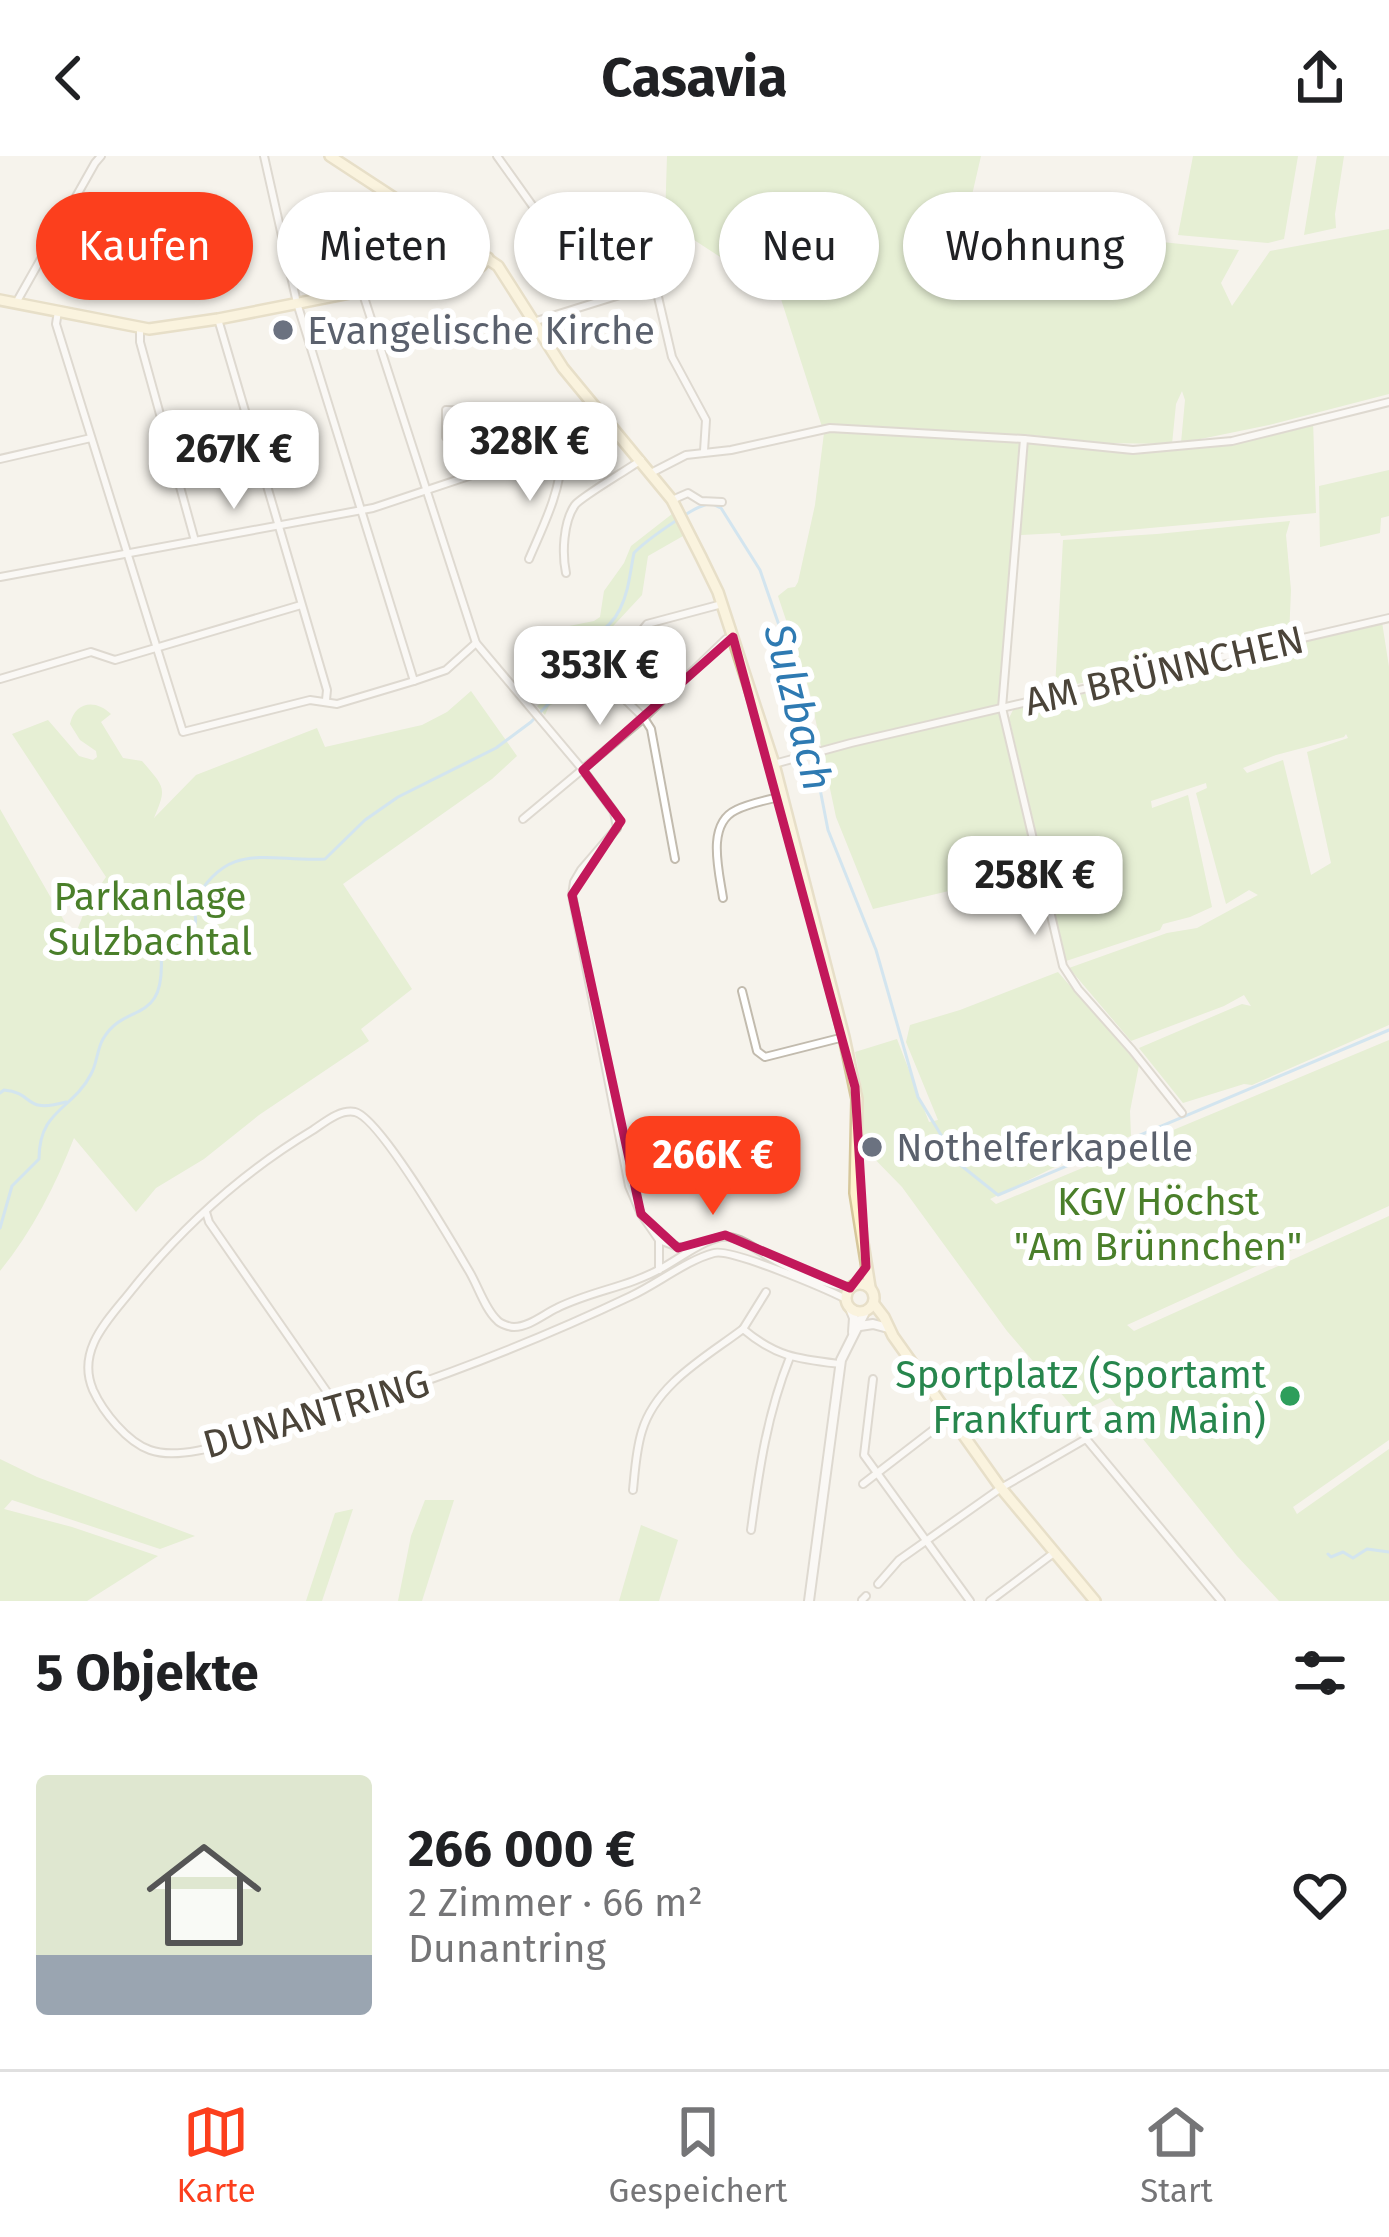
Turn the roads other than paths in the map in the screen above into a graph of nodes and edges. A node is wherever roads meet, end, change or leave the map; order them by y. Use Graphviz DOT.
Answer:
graph roads {
  1 [pos="101,156"];
  2 [pos="264,156"];
  3 [pos="330,156"];
  4 [pos="497,156"];
  5 [pos="346,160"];
  6 [pos="392,192"];
  7 [pos="523,192"];
  8 [pos="490,260"];
  9 [pos="0,300"];
  10 [pos="313,300"];
  11 [pos="365,300"];
  12 [pos="603,300"];
  13 [pos="659,300"];
  14 [pos="16,303"];
  15 [pos="297,303"];
  16 [pos="58,311"];
  17 [pos="218,319"];
  18 [pos="532,322"];
  19 [pos="140,329"];
  20 [pos="1389,403"];
  21 [pos="616,429"];
  22 [pos="446,437"];
  23 [pos="91,438"];
  24 [pos="1024,440"];
  25 [pos="704,451"];
  26 [pos="562,455"];
  27 [pos="0,459"];
  28 [pos="641,460"];
  29 [pos="506,464"];
  30 [pos="651,473"];
  31 [pos="428,490"];
  32 [pos="722,502"];
  33 [pos="675,505"];
  34 [pos="361,511"];
  35 [pos="280,525"];
  36 [pos="195,541"];
  37 [pos="127,553"];
  38 [pos="530,559"];
  39 [pos="566,573"];
  40 [pos="0,577"];
  41 [pos="302,604"];
  42 [pos="722,604"];
  43 [pos="1389,618"];
  44 [pos="733,638"];
  45 [pos="476,643"];
  46 [pos="157,648"];
  47 [pos="627,650"];
  48 [pos="0,679"];
  49 [pos="605,680"];
  50 [pos="414,681"];
  51 [pos="326,700"];
  52 [pos="1002,708"];
  53 [pos="644,718"];
  54 [pos="773,764"];
  55 [pos="584,770"];
  56 [pos="783,796"];
  57 [pos="523,819"];
  58 [pos="675,859"];
  59 [pos="723,898"];
  60 [pos="742,991"];
  61 [pos="844,1036"];
  62 [pos="1182,1113"];
  63 [pos="207,1208"];
  64 [pos="659,1240"];
  65 [pos="740,1240"];
  66 [pos="753,1246"];
  67 [pos="691,1251"];
  68 [pos="737,1255"];
  69 [pos="752,1261"];
  70 [pos="784,1269"];
  71 [pos="659,1270"];
  72 [pos="766,1292"];
  73 [pos="854,1293"];
  74 [pos="869,1309"];
  75 [pos="547,1313"];
  76 [pos="886,1325"];
  77 [pos="517,1328"];
  78 [pos="743,1329"];
  79 [pos="856,1329"];
  80 [pos="557,1330"];
  81 [pos="522,1346"];
  82 [pos="790,1357"];
  83 [pos="840,1364"];
  84 [pos="873,1379"];
  85 [pos="346,1410"];
  86 [pos="950,1417"];
  87 [pos="877,1472"];
  88 [pos="862,1484"];
  89 [pos="1001,1488"];
  90 [pos="633,1490"];
  91 [pos="751,1530"];
  92 [pos="927,1542"];
  93 [pos="1055,1552"];
  94 [pos="878,1585"];
  95 [pos="809,1601"];
  96 [pos="970,1601"];
  97 [pos="990,1601"];
  98 [pos="1095,1601"];
  99 [pos="1221,1601"];
  1 -- 14 [label="street"];
  2 -- 15 [label="street"];
  3 -- 5 [label="main road"];
  4 -- 7 [label="street"];
  5 -- 6 [label="main road"];
  8 -- 18 [label="main road"];
  9 -- 14 [label="main road"];
  10 -- 15 [label="main road"];
  11 -- 31 [label="street"];
  12 -- 18 [label="street"];
  13 -- 25 [label="street"];
  14 -- 16 [label="main road"];
  15 -- 17 [label="main road"];
  15 -- 34 [label="street"];
  16 -- 19 [label="main road"];
  16 -- 23 [label="street"];
  17 -- 19 [label="main road"];
  17 -- 35 [label="street"];
  18 -- 21 [label="main road"];
  19 -- 36 [label="street"];
  20 -- 24 [label="street"];
  21 -- 26 [label="street"];
  21 -- 28 [label="main road"];
  22 -- 29 [label="street"];
  23 -- 27 [label="street"];
  23 -- 37 [label="street"];
  24 -- 25 [label="street"];
  24 -- 52 [label="street, AM BRÜNNCHEN"];
  25 -- 30 [label="street"];
  26 -- 29 [label="street"];
  26 -- 38 [label="street"];
  28 -- 30 [label="main road"];
  28 -- 39 [label="street"];
  29 -- 31 [label="street"];
  30 -- 33 [label="main road"];
  31 -- 34 [label="street"];
  31 -- 45 [label="street"];
  32 -- 33 [label="street"];
  33 -- 42 [label="main road"];
  34 -- 35 [label="street"];
  34 -- 50 [label="street"];
  35 -- 36 [label="street"];
  35 -- 41 [label="street"];
  36 -- 37 [label="street"];
  37 -- 40 [label="street"];
  37 -- 46 [label="street"];
  41 -- 46 [label="street"];
  41 -- 51 [label="street"];
  42 -- 44 [label="main road"];
  42 -- 47 [label="street"];
  43 -- 52 [label="street, AM BRÜNNCHEN"];
  44 -- 53 [label="street"];
  44 -- 54 [label="main road"];
  45 -- 50 [label="street"];
  45 -- 55 [label="street"];
  46 -- 48 [label="street"];
  46 -- 51 [label="street"];
  49 -- 53 [label="street"];
  50 -- 51 [label="street"];
  52 -- 54 [label="street, AM BRÜNNCHEN"];
  52 -- 62 [label="street, AM BRÜNNCHEN"];
  53 -- 55 [label="street"];
  53 -- 58 [label="street"];
  54 -- 56 [label="main road"];
  55 -- 57 [label="street"];
  55 -- 64 [label="street"];
  56 -- 59 [label="street"];
  56 -- 61 [label="main road"];
  60 -- 61 [label="street"];
  61 -- 73 [label="main road"];
  63 -- 77 [label="street, DUNANTRING"];
  63 -- 85 [label="street"];
  63 -- 85 [label="street, DUNANTRING"];
  64 -- 67 [label="street"];
  64 -- 71 [label="street"];
  65 -- 66 [label="street"];
  65 -- 67 [label="street"];
  65 -- 68 [label="street"];
  66 -- 69 [label="street"];
  66 -- 70 [label="street"];
  67 -- 71 [label="street"];
  68 -- 69 [label="street"];
  68 -- 80 [label="street, DUNANTRING"];
  69 -- 70 [label="street"];
  70 -- 73 [label="street"];
  71 -- 75 [label="street"];
  72 -- 78 [label="street"];
  73 -- 74 [label="main road"];
  73 -- 74 [label="main road"];
  73 -- 79 [label="street"];
  74 -- 76 [label="main road"];
  74 -- 79 [label="street"];
  75 -- 77 [label="street"];
  75 -- 80 [label="street"];
  76 -- 79 [label="street"];
  76 -- 86 [label="main road"];
  77 -- 81 [label="street, DUNANTRING"];
  78 -- 82 [label="street"];
  78 -- 90 [label="street"];
  79 -- 83 [label="street"];
  80 -- 81 [label="street, DUNANTRING"];
  81 -- 85 [label="street, DUNANTRING"];
  82 -- 83 [label="street"];
  82 -- 91 [label="street"];
  83 -- 95 [label="street"];
  84 -- 87 [label="street"];
  86 -- 87 [label="street"];
  86 -- 89 [label="main road"];
  87 -- 88 [label="street"];
  87 -- 92 [label="street"];
  89 -- 92 [label="street"];
  89 -- 93 [label="main road"];
  89 -- 99 [label="street"];
  92 -- 94 [label="street"];
  92 -- 96 [label="street"];
  93 -- 97 [label="street"];
  93 -- 98 [label="main road"];
}
